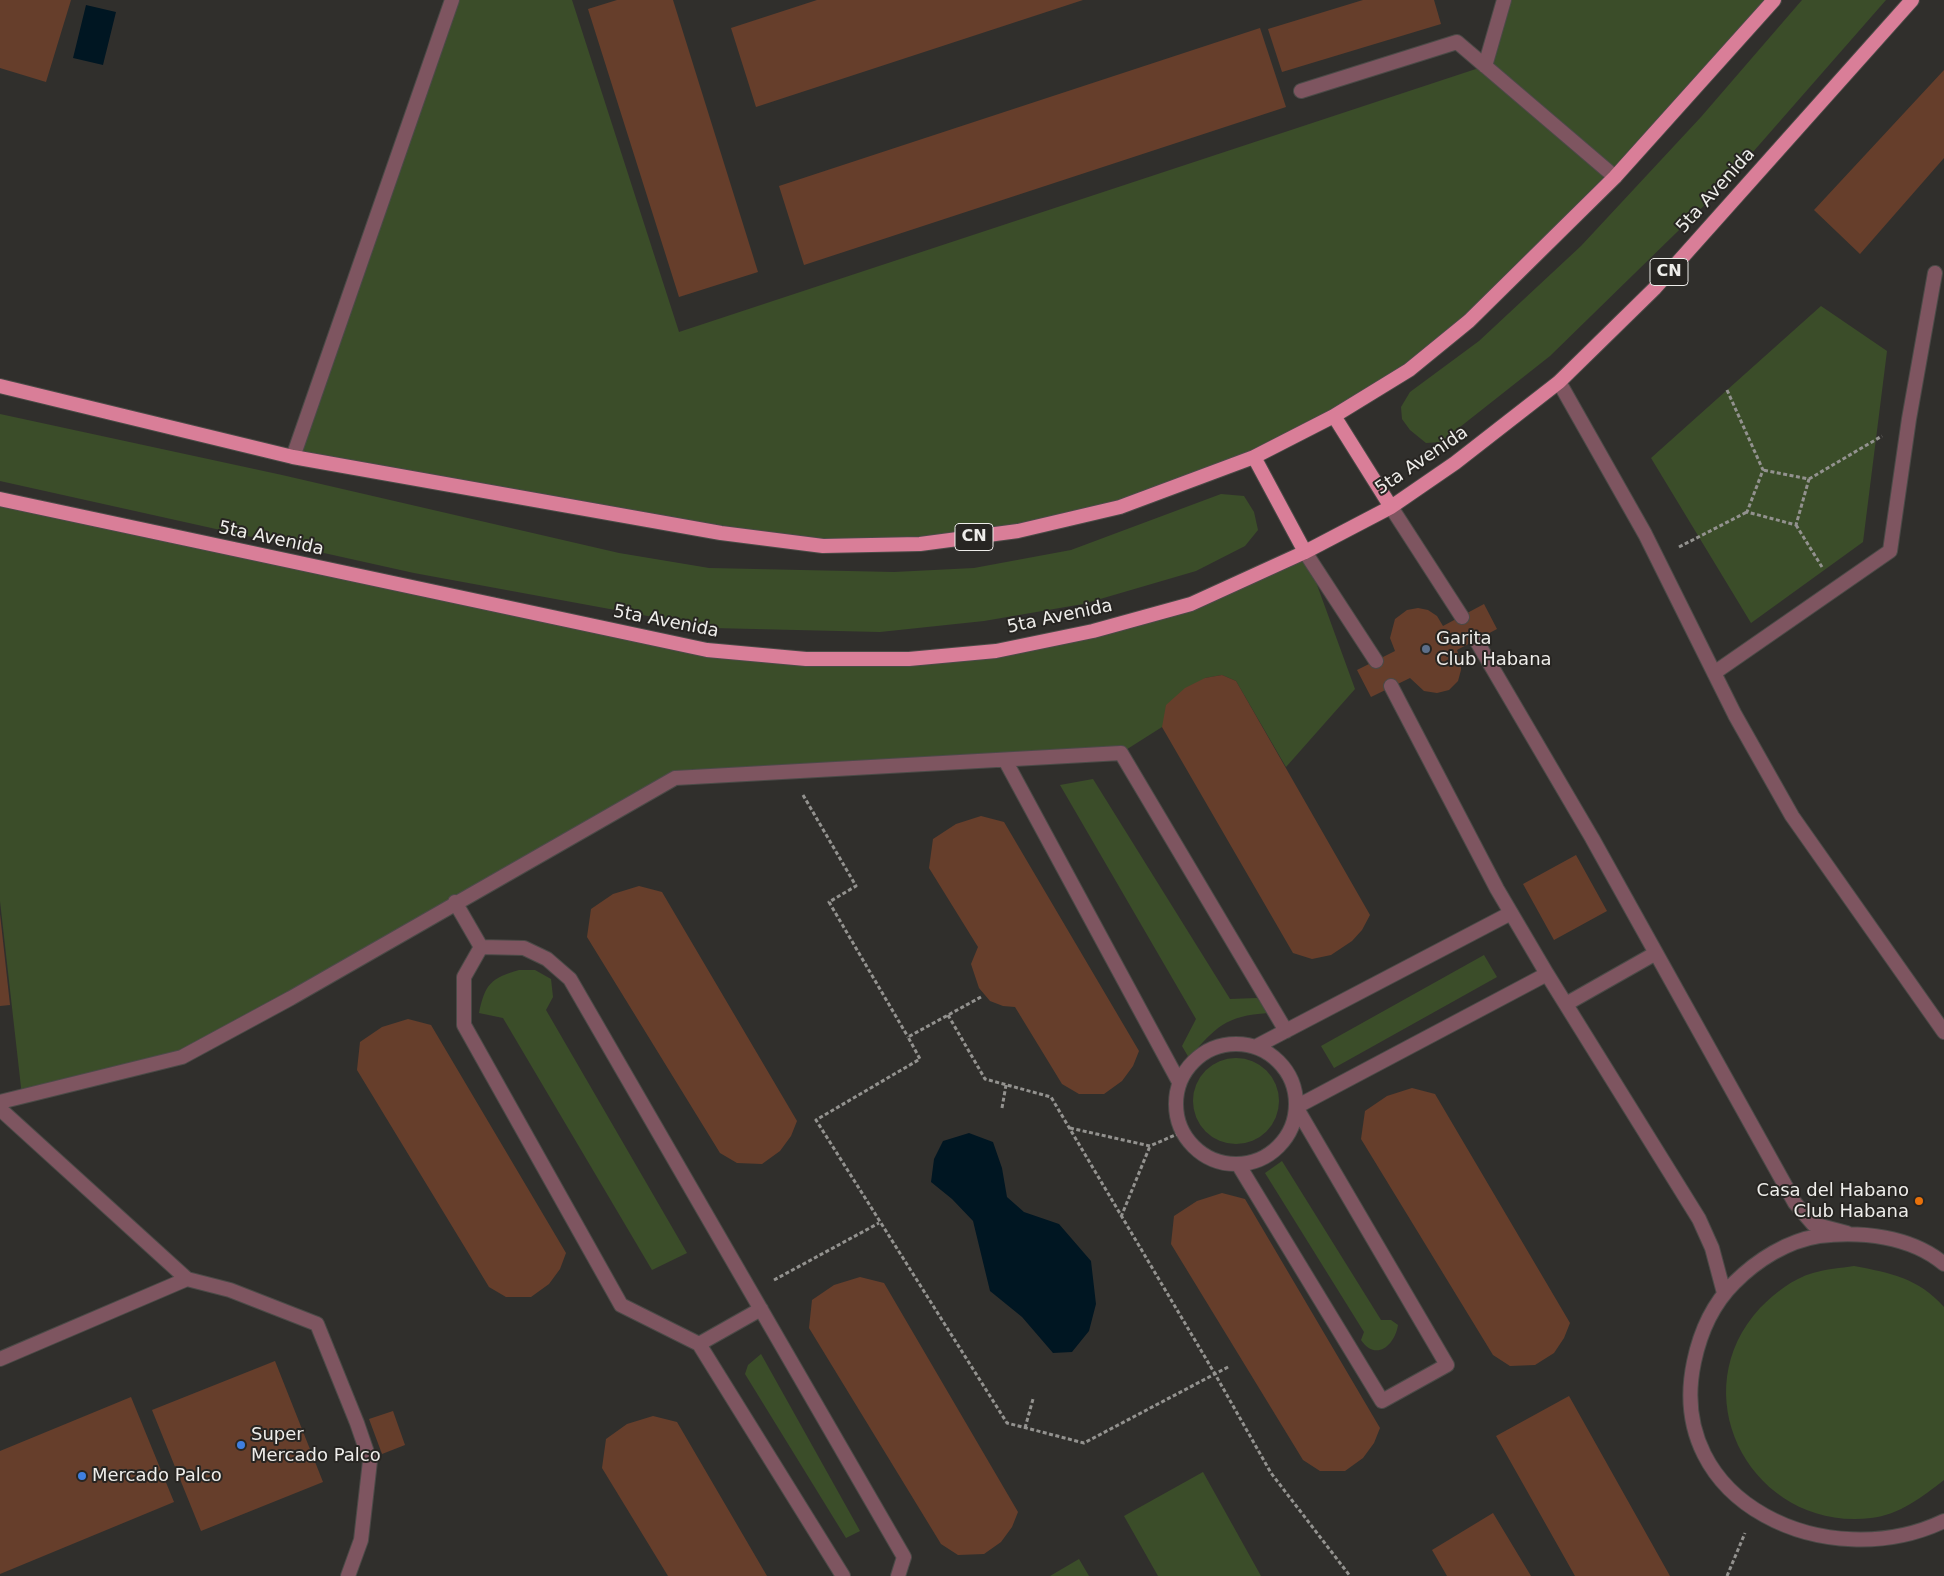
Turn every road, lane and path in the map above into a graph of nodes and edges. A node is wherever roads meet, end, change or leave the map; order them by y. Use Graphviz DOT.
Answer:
graph roads {
  1 [pos="452,0"];
  2 [pos="1504,0"];
  3 [pos="1774,0"];
  4 [pos="1912,0"];
  5 [pos="1485,66"];
  6 [pos="1301,92"];
  7 [pos="1616,176"];
  8 [pos="1935,273"];
  9 [pos="1560,382"];
  10 [pos="0,386"];
  11 [pos="1727,390"];
  12 [pos="1334,416"];
  13 [pos="1910,419"];
  14 [pos="293,457"];
  15 [pos="1254,457"];
  16 [pos="1763,470"];
  17 [pos="1809,479"];
  18 [pos="0,499"];
  19 [pos="1391,506"];
  20 [pos="1747,512"];
  21 [pos="1796,525"];
  22 [pos="1305,552"];
  23 [pos="1657,558"];
  24 [pos="1835,589"];
  25 [pos="1462,616"];
  26 [pos="1476,640"];
  27 [pos="1376,661"];
  28 [pos="1714,672"];
  29 [pos="1392,686"];
  30 [pos="1005,760"];
  31 [pos="789,771"];
  32 [pos="455,902"];
  33 [pos="1511,913"];
  34 [pos="482,947"];
  35 [pos="1656,953"];
  36 [pos="1547,974"];
  37 [pos="982,997"];
  38 [pos="1566,1004"];
  39 [pos="948,1015"];
  40 [pos="1286,1031"];
  41 [pos="1944,1032"];
  42 [pos="908,1037"];
  43 [pos="1255,1047"];
  44 [pos="1179,1082"];
  45 [pos="1006,1085"];
  46 [pos="0,1102"];
  47 [pos="1296,1107"];
  48 [pos="1002,1108"];
  49 [pos="0,1109"];
  50 [pos="1069,1128"];
  51 [pos="1182,1132"];
  52 [pos="1150,1146"];
  53 [pos="1238,1164"];
  54 [pos="1121,1217"];
  55 [pos="879,1223"];
  56 [pos="1846,1233"];
  57 [pos="1944,1264"];
  58 [pos="187,1279"];
  59 [pos="751,1292"];
  60 [pos="1724,1293"];
  61 [pos="761,1309"];
  62 [pos="699,1344"];
  63 [pos="0,1359"];
  64 [pos="1230,1366"];
  65 [pos="1215,1374"];
  66 [pos="1032,1400"];
  67 [pos="1025,1428"];
  68 [pos="1750,1520"];
  69 [pos="1944,1520"];
  70 [pos="1783,1538"];
  71 [pos="1847,1552"];
  72 [pos="348,1576"];
  73 [pos="843,1576"];
  74 [pos="898,1576"];
  75 [pos="1350,1576"];
  76 [pos="1727,1576"];
  1 -- 14 [label="lane"];
  2 -- 5 [label="lane"];
  3 -- 7 [label="highway, CN"];
  4 -- 9 [label="highway, 5ta Avenida / CN"];
  5 -- 6 [label="lane"];
  5 -- 7 [label="lane"];
  7 -- 12 [label="highway, CN"];
  8 -- 13 [label="lane"];
  9 -- 19 [label="highway, 5ta Avenida / CN"];
  9 -- 23 [label="lane"];
  10 -- 14 [label="highway, CN"];
  11 -- 16 [label="path"];
  12 -- 15 [label="highway, CN"];
  12 -- 19 [label="highway"];
  13 -- 17 [label="path"];
  13 -- 24 [label="lane"];
  14 -- 15 [label="highway, CN"];
  15 -- 22 [label="highway"];
  16 -- 17 [label="path"];
  16 -- 20 [label="path"];
  17 -- 21 [label="path"];
  18 -- 22 [label="highway, 5ta Avenida / CN"];
  19 -- 22 [label="highway, 5ta Avenida / CN"];
  19 -- 25 [label="lane"];
  20 -- 21 [label="path"];
  20 -- 23 [label="path"];
  21 -- 24 [label="path"];
  22 -- 27 [label="lane"];
  23 -- 28 [label="lane"];
  24 -- 28 [label="lane"];
  26 -- 35 [label="lane"];
  28 -- 41 [label="lane"];
  29 -- 33 [label="lane"];
  30 -- 31 [label="lane"];
  30 -- 40 [label="lane"];
  30 -- 44 [label="lane"];
  31 -- 32 [label="lane"];
  31 -- 42 [label="path"];
  32 -- 34 [label="lane"];
  32 -- 46 [label="lane"];
  33 -- 36 [label="lane"];
  33 -- 40 [label="lane"];
  34 -- 59 [label="lane"];
  34 -- 62 [label="lane"];
  35 -- 38 [label="lane"];
  35 -- 56 [label="lane"];
  36 -- 38 [label="lane"];
  36 -- 47 [label="lane"];
  37 -- 39 [label="path"];
  38 -- 60 [label="lane"];
  39 -- 42 [label="path"];
  39 -- 45 [label="path"];
  40 -- 43 [label="lane"];
  42 -- 55 [label="path"];
  43 -- 44 [label="lane"];
  43 -- 47 [label="lane"];
  44 -- 51 [label="lane"];
  45 -- 48 [label="path"];
  45 -- 50 [label="path"];
  47 -- 53 [label="lane"];
  47 -- 53 [label="lane"];
  49 -- 58 [label="lane"];
  50 -- 52 [label="path"];
  50 -- 54 [label="path"];
  51 -- 52 [label="path"];
  51 -- 53 [label="lane"];
  52 -- 54 [label="path"];
  54 -- 65 [label="path"];
  55 -- 59 [label="path"];
  55 -- 67 [label="path"];
  56 -- 57 [label="lane"];
  56 -- 60 [label="lane"];
  58 -- 63 [label="lane"];
  58 -- 72 [label="lane"];
  59 -- 61 [label="lane"];
  60 -- 68 [label="lane"];
  61 -- 62 [label="lane"];
  61 -- 74 [label="lane"];
  62 -- 73 [label="lane"];
  64 -- 65 [label="path"];
  65 -- 67 [label="path"];
  65 -- 75 [label="path"];
  66 -- 67 [label="path"];
  68 -- 70 [label="lane"];
  68 -- 76 [label="path"];
  69 -- 71 [label="lane"];
}
